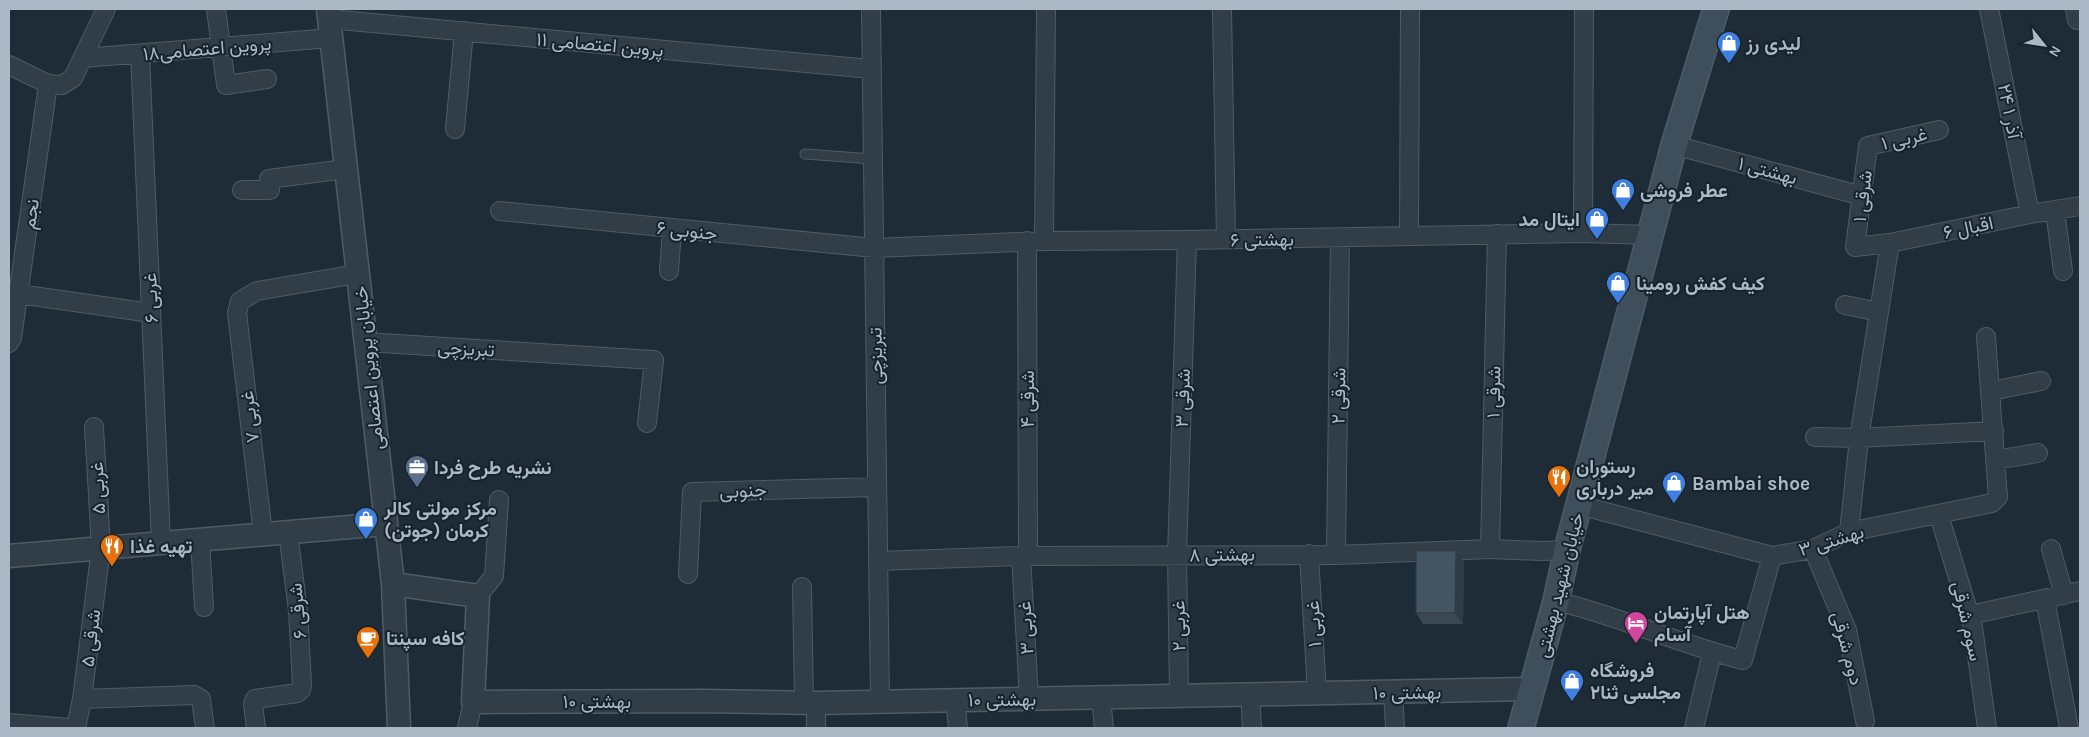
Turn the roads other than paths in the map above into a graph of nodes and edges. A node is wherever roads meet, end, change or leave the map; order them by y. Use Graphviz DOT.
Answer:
graph roads {
  1 [pos="106,9"];
  2 [pos="216,9"];
  3 [pos="863,9"];
  4 [pos="871,9"];
  5 [pos="1046,9"];
  6 [pos="1222,9"];
  7 [pos="1410,9"];
  8 [pos="1584,9"];
  9 [pos="1716,9"];
  10 [pos="1989,9"];
  11 [pos="329,22"];
  12 [pos="464,31"];
  13 [pos="221,47"];
  14 [pos="140,54"];
  15 [pos="83,58"];
  16 [pos="9,65"];
  17 [pos="871,69"];
  18 [pos="267,79"];
  19 [pos="48,84"];
  20 [pos="455,129"];
  21 [pos="1939,130"];
  22 [pos="1674,145"];
  23 [pos="1868,146"];
  24 [pos="805,154"];
  25 [pos="873,159"];
  26 [pos="345,169"];
  27 [pos="242,190"];
  28 [pos="1862,196"];
  29 [pos="2080,206"];
  30 [pos="500,211"];
  31 [pos="2055,211"];
  32 [pos="2030,214"];
  33 [pos="672,229"];
  34 [pos="1583,233"];
  35 [pos="1497,234"];
  36 [pos="1409,235"];
  37 [pos="1650,235"];
  38 [pos="1340,238"];
  39 [pos="1187,240"];
  40 [pos="1226,240"];
  41 [pos="1035,241"];
  42 [pos="1890,243"];
  43 [pos="1855,246"];
  44 [pos="874,248"];
  45 [pos="670,271"];
  46 [pos="2063,271"];
  47 [pos="357,274"];
  48 [pos="19,294"];
  49 [pos="1845,305"];
  50 [pos="1879,312"];
  51 [pos="151,313"];
  52 [pos="1986,337"];
  53 [pos="365,342"];
  54 [pos="9,343"];
  55 [pos="2041,381"];
  56 [pos="1991,391"];
  57 [pos="647,423"];
  58 [pos="94,428"];
  59 [pos="1994,431"];
  60 [pos="1815,437"];
  61 [pos="1858,438"];
  62 [pos="2038,453"];
  63 [pos="1995,460"];
  64 [pos="877,487"];
  65 [pos="499,500"];
  66 [pos="1579,504"];
  67 [pos="1939,515"];
  68 [pos="385,524"];
  69 [pos="288,532"];
  70 [pos="1849,532"];
  71 [pos="263,534"];
  72 [pos="200,540"];
  73 [pos="161,543"];
  74 [pos="101,548"];
  75 [pos="1490,549"];
  76 [pos="1813,549"];
  77 [pos="2052,549"];
  78 [pos="1567,550"];
  79 [pos="1310,554"];
  80 [pos="1177,555"];
  81 [pos="1336,555"];
  82 [pos="9,556"];
  83 [pos="1024,556"];
  84 [pos="1772,556"];
  85 [pos="878,561"];
  86 [pos="688,574"];
  87 [pos="393,584"];
  88 [pos="802,587"];
  89 [pos="2072,593"];
  90 [pos="478,596"];
  91 [pos="2045,599"];
  92 [pos="1556,601"];
  93 [pos="204,607"];
  94 [pos="1970,615"];
  95 [pos="1712,653"];
  96 [pos="1532,690"];
  97 [pos="1393,693"];
  98 [pos="1250,694"];
  99 [pos="1318,694"];
  100 [pos="1179,696"];
  101 [pos="1101,698"];
  102 [pos="82,699"];
  103 [pos="1029,699"];
  104 [pos="955,700"];
  105 [pos="473,702"];
  106 [pos="880,702"];
  107 [pos="810,703"];
  108 [pos="1865,721"];
  109 [pos="9,723"];
  110 [pos="69,728"];
  111 [pos="76,728"];
  112 [pos="205,728"];
  113 [pos="254,728"];
  114 [pos="400,728"];
  115 [pos="467,728"];
  116 [pos="816,728"];
  117 [pos="958,728"];
  118 [pos="1104,728"];
  119 [pos="1252,728"];
  120 [pos="1395,728"];
  121 [pos="1521,728"];
  122 [pos="1694,728"];
  123 [pos="1987,728"];
  124 [pos="2070,728"];
  1 -- 15 [label="street"];
  2 -- 13 [label="street"];
  3 -- 4 [label="street"];
  4 -- 17 [label="street, تبریزچی"];
  5 -- 41 [label="street, شرقی ۴"];
  6 -- 40 [label="street"];
  7 -- 36 [label="street"];
  8 -- 34 [label="street"];
  9 -- 22 [label="main road, خیابان شهید بهشتی"];
  10 -- 32 [label="street, ۲۴ آذر ۱"];
  11 -- 12 [label="street, پروین اعتصامی ۱۱"];
  11 -- 13 [label="street, پروین اعتصامی۱۸"];
  11 -- 26 [label="street, خیابان پروین اعتصامی"];
  12 -- 17 [label="street, پروین اعتصامی ۱۱"];
  12 -- 20 [label="street"];
  13 -- 14 [label="street, پروین اعتصامی۱۸"];
  13 -- 18 [label="street"];
  14 -- 15 [label="street, پروین اعتصامی۱۸"];
  14 -- 51 [label="street, غربی ۶"];
  15 -- 19 [label="street"];
  16 -- 19 [label="street"];
  17 -- 25 [label="street, تبریزچی"];
  19 -- 48 [label="street, نجم"];
  21 -- 23 [label="street, غربی ۱"];
  22 -- 28 [label="street, بهشتی ۱"];
  22 -- 37 [label="main road, خیابان شهید بهشتی"];
  23 -- 28 [label="street, شرقی ۱"];
  24 -- 25 [label="lane"];
  25 -- 44 [label="street, تبریزچی"];
  26 -- 27 [label="street"];
  26 -- 47 [label="street, خیابان پروین اعتصامی"];
  28 -- 43 [label="street, شرقی ۱"];
  29 -- 31 [label="street, اقبال ۶"];
  30 -- 33 [label="street, جنوبی ۶"];
  31 -- 32 [label="street, اقبال ۶"];
  31 -- 46 [label="street"];
  32 -- 42 [label="street, اقبال ۶"];
  33 -- 44 [label="street, جنوبی ۶"];
  33 -- 45 [label="street"];
  34 -- 35 [label="street, بهشتی ۶"];
  34 -- 37 [label="street, بهشتی ۶"];
  35 -- 36 [label="street, بهشتی ۶"];
  35 -- 75 [label="street, شرقی ۱"];
  36 -- 38 [label="street, بهشتی ۶"];
  37 -- 66 [label="main road, خیابان شهید بهشتی"];
  38 -- 40 [label="street, بهشتی ۶"];
  38 -- 81 [label="street, شرقی ۲"];
  39 -- 40 [label="street, بهشتی ۶"];
  39 -- 41 [label="street, بهشتی ۶"];
  39 -- 80 [label="street, شرقی ۳"];
  41 -- 44 [label="street, بهشتی ۶"];
  41 -- 83 [label="street, شرقی ۴"];
  42 -- 43 [label="street, اقبال ۶"];
  42 -- 50 [label="street"];
  44 -- 64 [label="street, تبریزچی"];
  47 -- 53 [label="street, خیابان پروین اعتصامی"];
  47 -- 71 [label="street, غربی ۷"];
  48 -- 51 [label="street"];
  48 -- 54 [label="street, نجم"];
  49 -- 50 [label="street"];
  50 -- 61 [label="street"];
  51 -- 73 [label="street, غربی ۶"];
  52 -- 56 [label="street"];
  53 -- 57 [label="street, تبریزچی"];
  53 -- 68 [label="street, خیابان پروین اعتصامی"];
  55 -- 56 [label="street"];
  56 -- 59 [label="street"];
  58 -- 74 [label="street, غربی ۵"];
  59 -- 61 [label="street"];
  59 -- 63 [label="street"];
  60 -- 61 [label="street"];
  61 -- 70 [label="street"];
  62 -- 63 [label="street"];
  63 -- 67 [label="street, بهشتی ۳"];
  64 -- 85 [label="street, تبریزچی"];
  64 -- 86 [label="street, جنوبی"];
  65 -- 90 [label="street"];
  66 -- 78 [label="main road, خیابان شهید بهشتی"];
  66 -- 84 [label="street, بهشتی ۳"];
  67 -- 70 [label="street, بهشتی ۳"];
  67 -- 94 [label="street, سوم شرقی"];
  68 -- 69 [label="street"];
  68 -- 87 [label="street, خیابان پروین اعتصامی"];
  69 -- 71 [label="street"];
  69 -- 113 [label="street, شرقی ۶"];
  70 -- 76 [label="street, بهشتی ۳"];
  71 -- 72 [label="street"];
  72 -- 73 [label="street"];
  72 -- 93 [label="street"];
  73 -- 74 [label="street"];
  74 -- 82 [label="street"];
  74 -- 102 [label="street, شرقی ۵"];
  75 -- 78 [label="street, بهشتی ۸"];
  75 -- 81 [label="street, بهشتی ۸"];
  76 -- 84 [label="street, بهشتی ۳"];
  76 -- 108 [label="street, دوم شرقی"];
  77 -- 89 [label="street"];
  78 -- 92 [label="main road, خیابان شهید بهشتی"];
  79 -- 80 [label="street, بهشتی ۸"];
  79 -- 81 [label="street, بهشتی ۸"];
  79 -- 99 [label="street, غربی ۱"];
  80 -- 83 [label="street, بهشتی ۸"];
  80 -- 100 [label="street, غربی ۲"];
  83 -- 85 [label="street, بهشتی ۸"];
  83 -- 103 [label="street, غربی ۳"];
  84 -- 95 [label="street"];
  85 -- 106 [label="street, تبریزچی"];
  87 -- 90 [label="street"];
  87 -- 114 [label="street, خیابان پروین اعتصامی"];
  88 -- 107 [label="street"];
  89 -- 91 [label="street"];
  90 -- 105 [label="street"];
  91 -- 94 [label="street"];
  91 -- 124 [label="street"];
  92 -- 95 [label="street"];
  92 -- 96 [label="main road, خیابان شهید بهشتی"];
  94 -- 123 [label="street, سوم شرقی"];
  95 -- 122 [label="street"];
  96 -- 97 [label="street, بهشتی ۱۰"];
  96 -- 121 [label="main road, خیابان شهید بهشتی"];
  97 -- 99 [label="street, بهشتی ۱۰"];
  97 -- 120 [label="street"];
  98 -- 99 [label="street, بهشتی ۱۰"];
  98 -- 100 [label="street, بهشتی ۱۰"];
  98 -- 119 [label="street"];
  100 -- 101 [label="street, بهشتی ۱۰"];
  101 -- 103 [label="street, بهشتی ۱۰"];
  101 -- 118 [label="street"];
  102 -- 111 [label="street, شرقی ۵"];
  102 -- 112 [label="street"];
  103 -- 104 [label="street, بهشتی ۱۰"];
  104 -- 106 [label="street, بهشتی ۱۰"];
  104 -- 117 [label="street"];
  105 -- 107 [label="street, بهشتی ۱۰"];
  105 -- 115 [label="street"];
  106 -- 107 [label="street, بهشتی ۱۰"];
  107 -- 116 [label="street"];
  109 -- 110 [label="street"];
}
